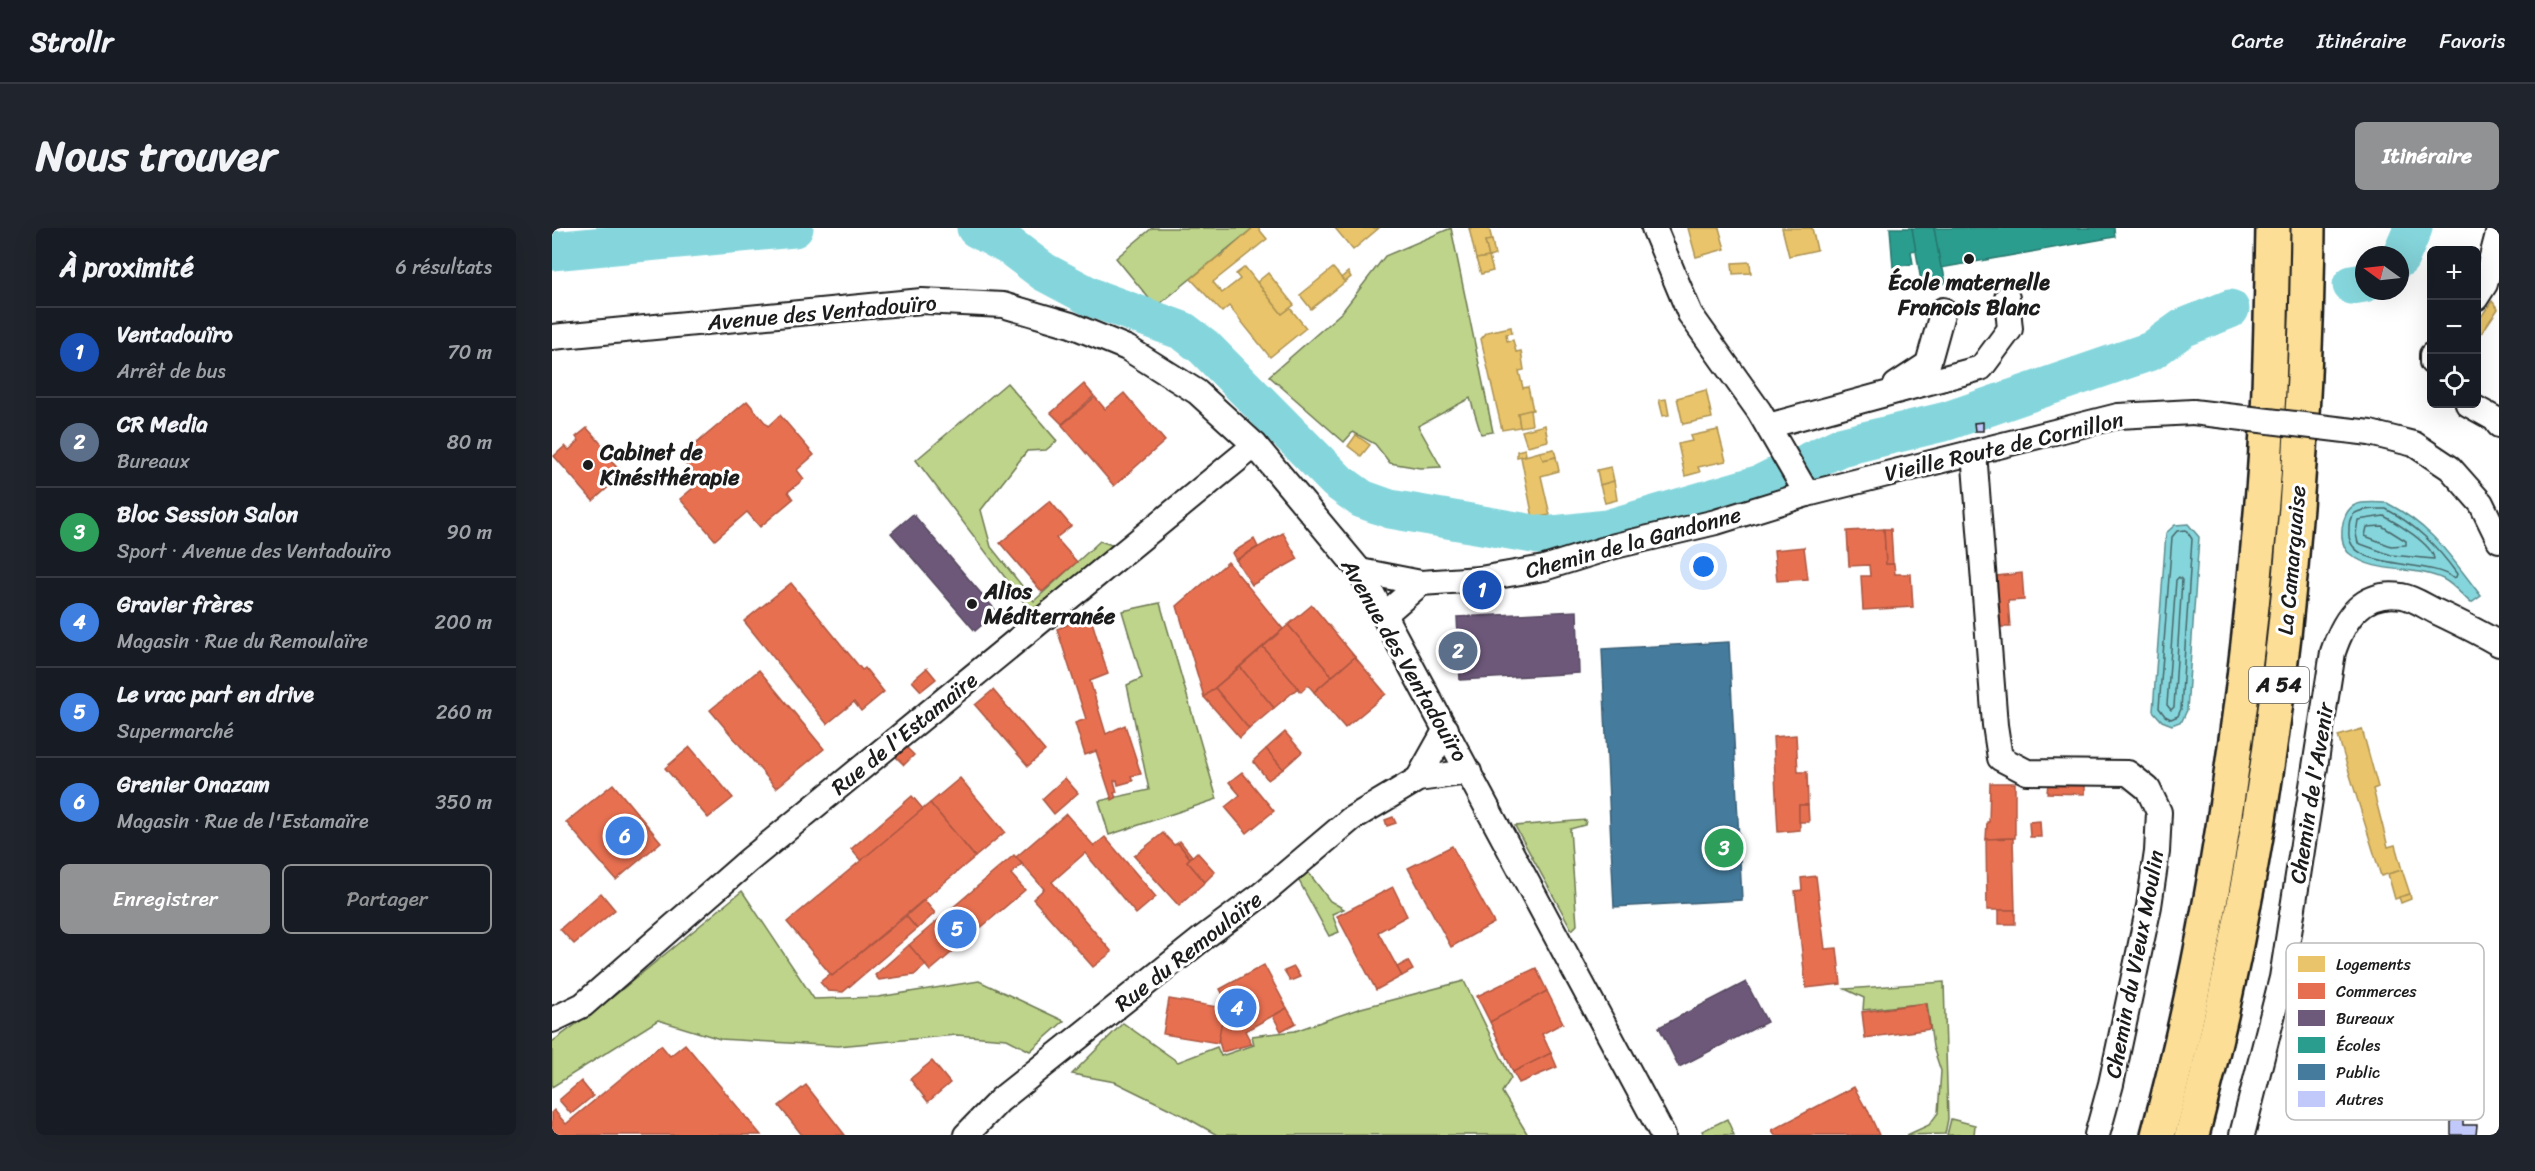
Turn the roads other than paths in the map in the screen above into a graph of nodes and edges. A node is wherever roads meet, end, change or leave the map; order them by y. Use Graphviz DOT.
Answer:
graph roads {
  1 [pos="1654,228"];
  2 [pos="2273,228"];
  3 [pos="2308,228"];
  4 [pos="2499,230"];
  5 [pos="2481,290"];
  6 [pos="2007,298"];
  7 [pos="1943,310"];
  8 [pos="552,337"];
  9 [pos="2475,408"];
  10 [pos="1764,418"];
  11 [pos="2499,424"];
  12 [pos="1255,445"];
  13 [pos="1974,452"];
  14 [pos="1808,494"];
  15 [pos="2499,540"];
  16 [pos="1360,571"];
  17 [pos="1421,583"];
  18 [pos="1384,615"];
  19 [pos="2496,639"];
  20 [pos="1446,729"];
  21 [pos="1469,772"];
  22 [pos="1418,779"];
  23 [pos="2287,943"];
  24 [pos="2286,952"];
  25 [pos="552,1020"];
  26 [pos="966,1135"];
  27 [pos="1663,1135"];
  28 [pos="2097,1135"];
  29 [pos="2158,1135"];
  30 [pos="2192,1135"];
  31 [pos="2242,1135"];
  1 -- 10 [label="street"];
  2 -- 29 [label="highway, La Camarguaise / A 54"];
  3 -- 30 [label="highway, La Camarguaise / A 54"];
  4 -- 5 [label="street"];
  6 -- 10 [label="street"];
  7 -- 10 [label="street"];
  8 -- 12 [label="street, Avenue des Ventadouïro"];
  9 -- 11 [label="street"];
  10 -- 14 [label="street"];
  12 -- 16 [label="street, Avenue des Ventadouïro"];
  12 -- 25 [label="street, Rue de l'Estamaïre"];
  13 -- 14 [label="street, Vieille Route de Cornillon"];
  13 -- 15 [label="street, Vieille Route de Cornillon, bridge"];
  13 -- 28 [label="street, Chemin du Vieux Moulin"];
  14 -- 17 [label="street, Chemin de la Gandonne"];
  16 -- 17 [label="street, Chemin de la Gandonne"];
  16 -- 18 [label="street, Avenue des Ventadouïro"];
  17 -- 18 [label="street"];
  18 -- 20 [label="street, Avenue des Ventadouïro"];
  19 -- 23 [label="street, Chemin de l'Avenir"];
  20 -- 21 [label="street, Avenue des Ventadouïro"];
  20 -- 22 [label="street, Rue du Remoulaïre"];
  21 -- 22 [label="street, Rue du Remoulaïre"];
  21 -- 27 [label="street, Avenue des Ventadouïro"];
  22 -- 26 [label="street, Rue du Remoulaïre"];
  24 -- 31 [label="street, Chemin de l'Avenir"];
}
